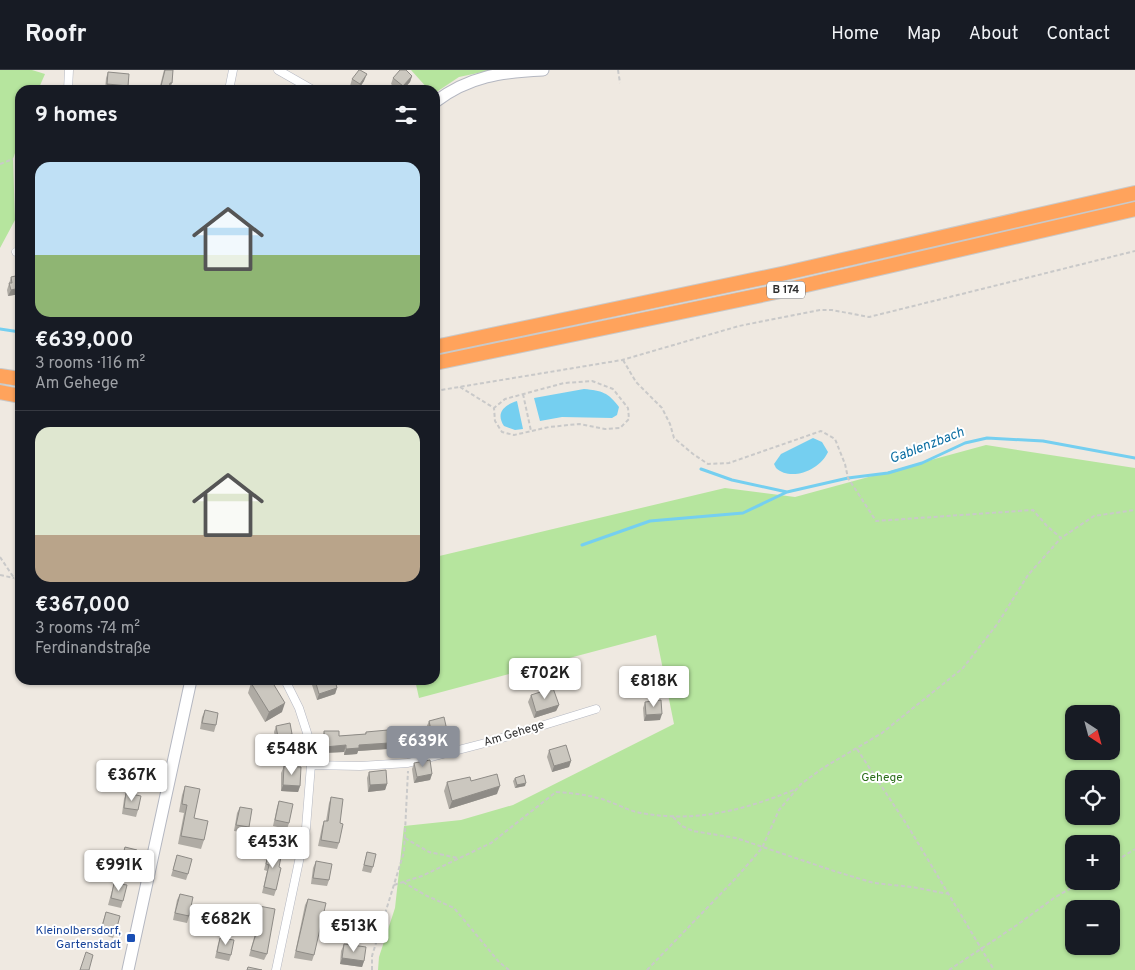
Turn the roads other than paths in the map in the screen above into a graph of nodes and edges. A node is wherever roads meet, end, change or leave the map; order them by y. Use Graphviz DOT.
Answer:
graph roads {
  1 [pos="69,70"];
  2 [pos="233,70"];
  3 [pos="278,70"];
  4 [pos="543,70"];
  5 [pos="68,85"];
  6 [pos="230,85"];
  7 [pos="304,85"];
  8 [pos="440,99"];
  9 [pos="1135,193"];
  10 [pos="1135,209"];
  11 [pos="440,346"];
  12 [pos="440,363"];
  13 [pos="0,376"];
  14 [pos="15,378"];
  15 [pos="0,392"];
  16 [pos="15,395"];
  17 [pos="190,685"];
  18 [pos="288,685"];
  19 [pos="596,709"];
  20 [pos="311,765"];
  21 [pos="128,970"];
  22 [pos="276,970"];
  1 -- 5 [label="street"];
  2 -- 6 [label="street"];
  3 -- 7 [label="street"];
  4 -- 8 [label="street"];
  9 -- 11 [label="highway, B 174"];
  10 -- 12 [label="highway, B 174"];
  13 -- 14 [label="highway"];
  15 -- 16 [label="highway"];
  17 -- 21 [label="street"];
  18 -- 20 [label="street"];
  19 -- 20 [label="street, Am Gehege"];
  20 -- 22 [label="street"];
}
